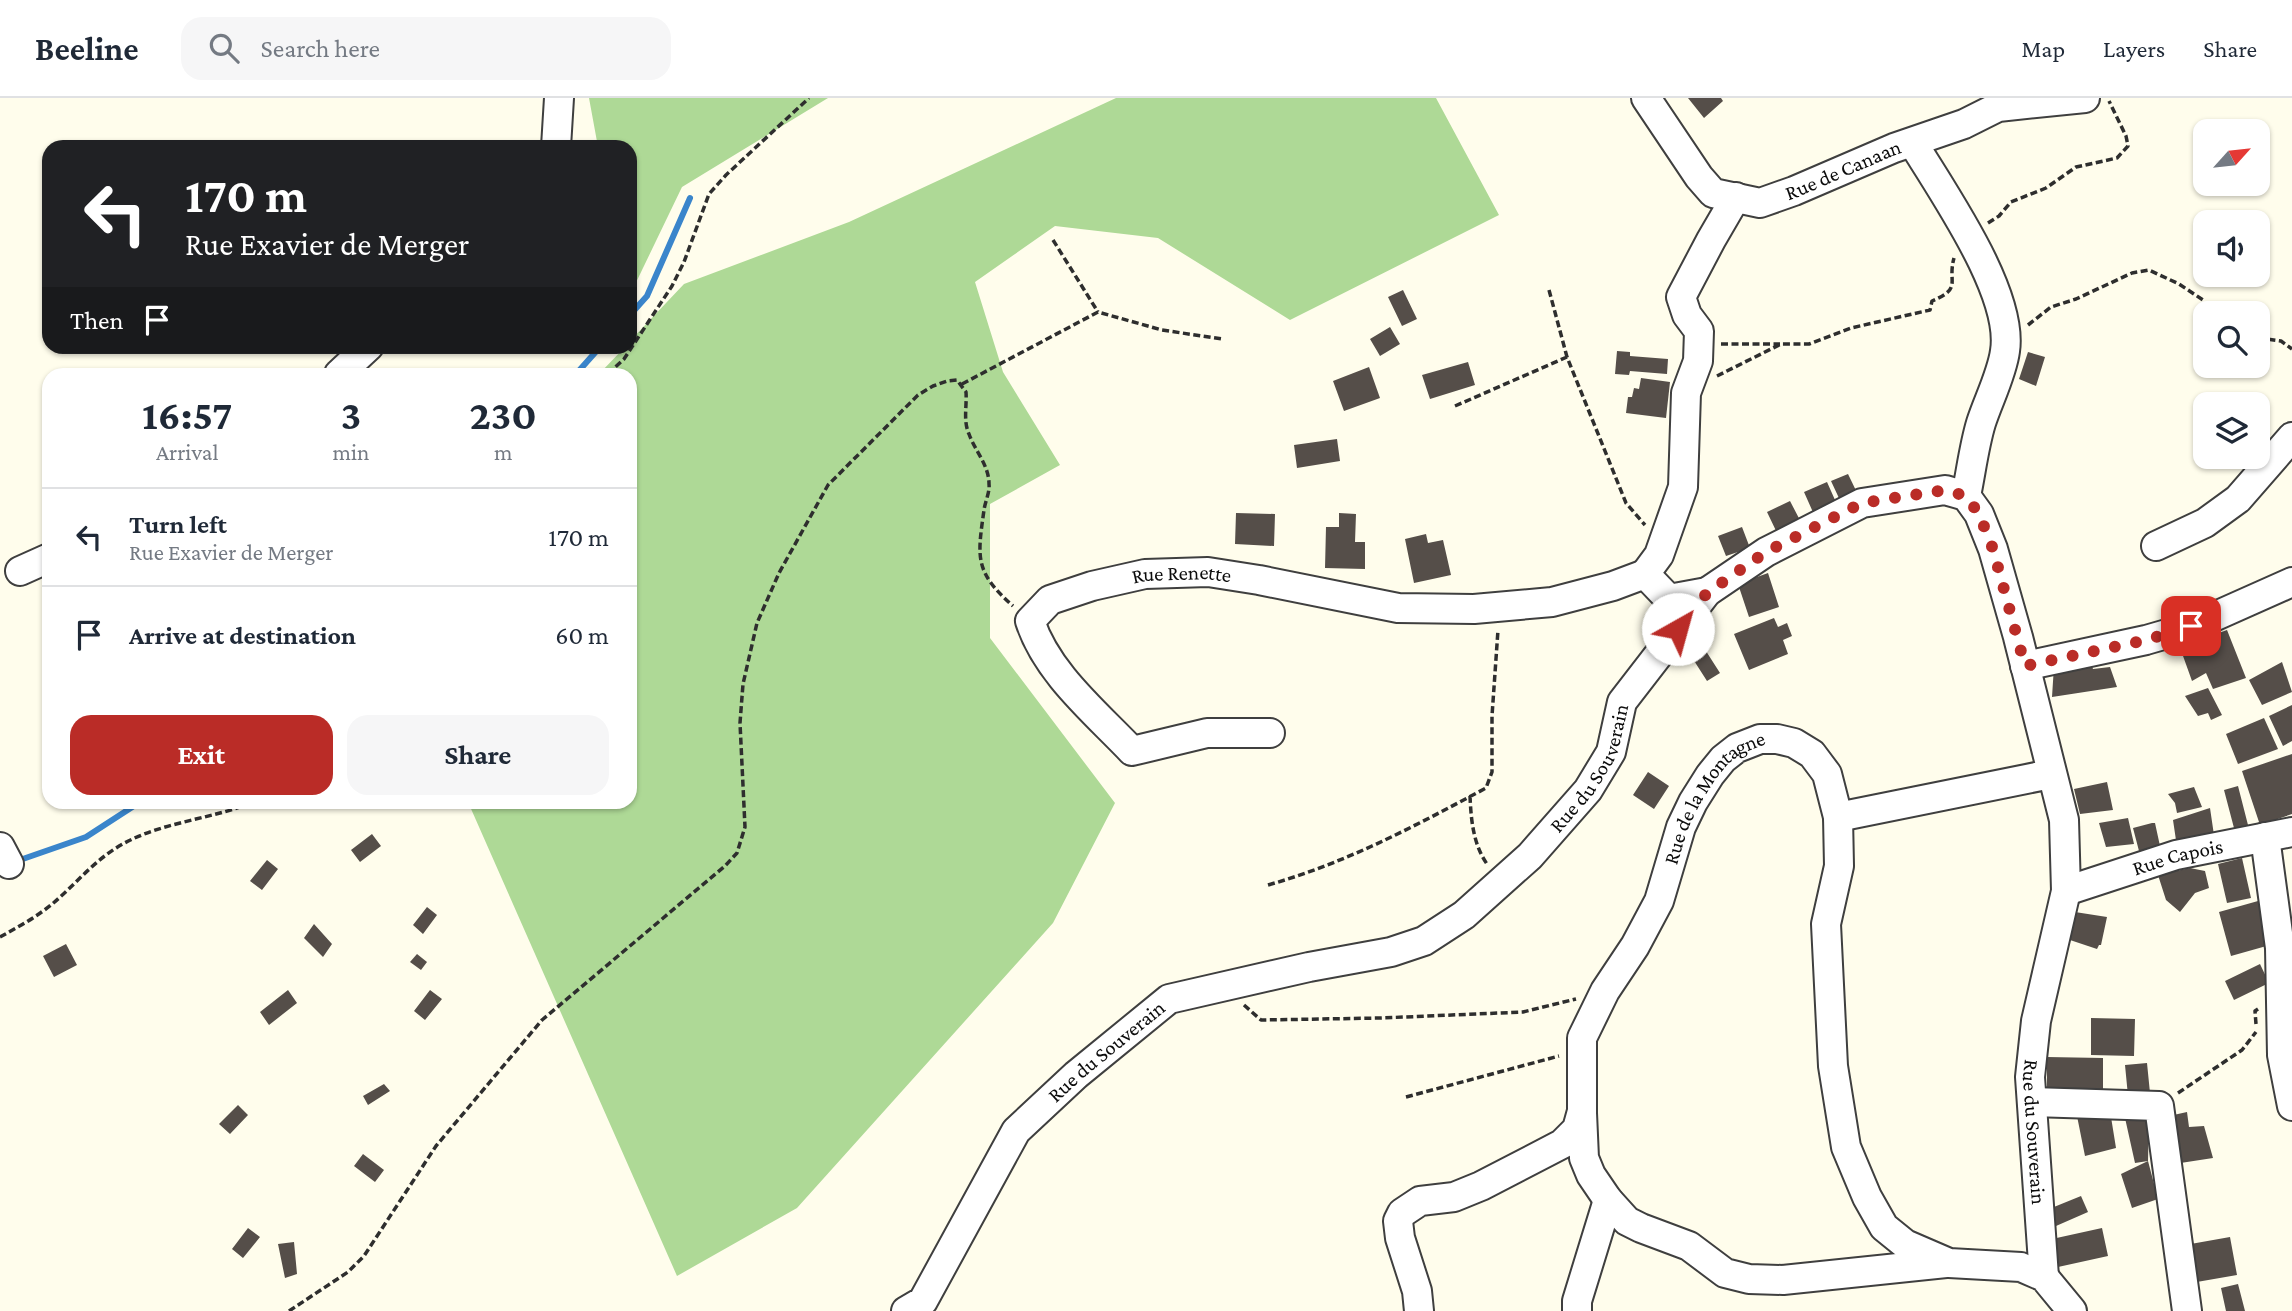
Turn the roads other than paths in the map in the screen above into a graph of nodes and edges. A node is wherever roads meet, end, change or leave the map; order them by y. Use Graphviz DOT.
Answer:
graph roads {
  1 [pos="559,98"];
  2 [pos="1646,98"];
  3 [pos="2085,98"];
  4 [pos="556,140"];
  5 [pos="1913,143"];
  6 [pos="1736,197"];
  7 [pos="361,354"];
  8 [pos="346,368"];
  9 [pos="2292,437"];
  10 [pos="1966,496"];
  11 [pos="2156,546"];
  12 [pos="42,561"];
  13 [pos="20,571"];
  14 [pos="1645,574"];
  15 [pos="2292,582"];
  16 [pos="1707,593"];
  17 [pos="2025,666"];
  18 [pos="1270,733"];
  19 [pos="2051,774"];
  20 [pos="1838,817"];
  21 [pos="2279,834"];
  22 [pos="2066,891"];
  23 [pos="2032,1102"];
  24 [pos="2292,1106"];
  25 [pos="1582,1111"];
  26 [pos="1608,1200"];
  27 [pos="1949,1263"];
  28 [pos="2044,1277"];
  29 [pos="906,1311"];
  30 [pos="1419,1311"];
  31 [pos="1577,1311"];
  32 [pos="2072,1311"];
  33 [pos="2187,1311"];
  1 -- 4 [label="street"];
  2 -- 6 [label="street, Rue de Canaan"];
  3 -- 5 [label="street, Rue de Canaan"];
  5 -- 6 [label="street, Rue de Canaan"];
  5 -- 10 [label="street"];
  6 -- 14 [label="street"];
  7 -- 8 [label="street"];
  9 -- 11 [label="street"];
  10 -- 16 [label="street, Rue du Souverain"];
  10 -- 17 [label="street, Rue du Souverain"];
  12 -- 13 [label="street"];
  14 -- 16 [label="street"];
  14 -- 18 [label="street, Rue Renette"];
  15 -- 17 [label="street"];
  16 -- 29 [label="street, Rue du Souverain"];
  17 -- 19 [label="street, Rue du Souverain"];
  19 -- 20 [label="street"];
  19 -- 22 [label="street, Rue du Souverain"];
  20 -- 25 [label="street, Rue de la Montagne"];
  20 -- 27 [label="street, Rue de la Montagne"];
  21 -- 22 [label="street, Rue Capois"];
  21 -- 24 [label="street"];
  22 -- 23 [label="street, Rue du Souverain"];
  23 -- 28 [label="street, Rue du Souverain"];
  23 -- 33 [label="street"];
  25 -- 26 [label="street"];
  25 -- 30 [label="street, Rue de la Montagne"];
  26 -- 27 [label="street"];
  26 -- 31 [label="street"];
  27 -- 28 [label="street, Rue de la Montagne"];
  28 -- 32 [label="street"];
}
